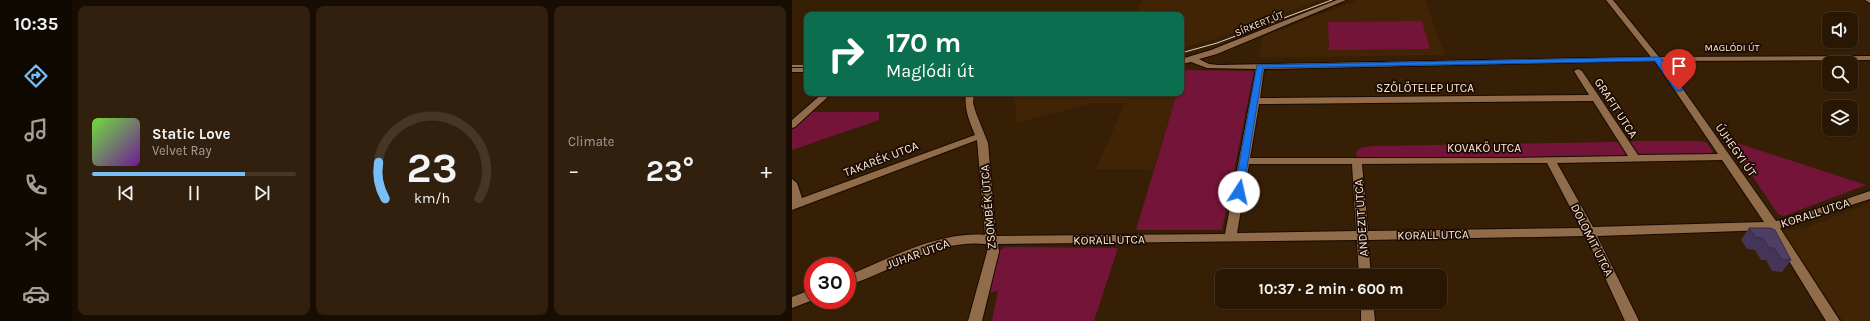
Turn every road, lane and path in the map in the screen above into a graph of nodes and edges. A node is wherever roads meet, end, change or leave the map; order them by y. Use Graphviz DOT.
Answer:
graph roads {
  1 [pos="1343,0"];
  2 [pos="1609,0"];
  3 [pos="1205,55"];
  4 [pos="1870,58"];
  5 [pos="1192,59"];
  6 [pos="1657,59"];
  7 [pos="1184,61"];
  8 [pos="1260,66"];
  9 [pos="1234,67"];
  10 [pos="792,70"];
  11 [pos="804,70"];
  12 [pos="1578,71"];
  13 [pos="824,96"];
  14 [pos="970,96"];
  15 [pos="1595,98"];
  16 [pos="1255,101"];
  17 [pos="793,122"];
  18 [pos="980,136"];
  19 [pos="1724,157"];
  20 [pos="1635,159"];
  21 [pos="1357,161"];
  22 [pos="1550,161"];
  23 [pos="1244,162"];
  24 [pos="792,183"];
  25 [pos="1870,195"];
  26 [pos="796,205"];
  27 [pos="1773,226"];
  28 [pos="1590,233"];
  29 [pos="1362,236"];
  30 [pos="1230,238"];
  31 [pos="991,240"];
  32 [pos="1364,269"];
  33 [pos="856,278"];
  34 [pos="804,298"];
  35 [pos="792,303"];
  36 [pos="1367,309"];
  37 [pos="975,321"];
  38 [pos="1368,321"];
  39 [pos="1632,321"];
  40 [pos="1832,321"];
  1 -- 3 [label="street, SÍRKERT ÚT"];
  2 -- 6 [label="street, ÚJHEGYI ÚT"];
  3 -- 5 [label="street"];
  3 -- 9 [label="street, MAGLÓDI ÚT"];
  4 -- 6 [label="street, MAGLÓDI ÚT"];
  5 -- 7 [label="street"];
  5 -- 9 [label="street, MAGLÓDI ÚT"];
  6 -- 8 [label="street, MAGLÓDI ÚT"];
  6 -- 19 [label="street, ÚJHEGYI ÚT"];
  8 -- 9 [label="street, MAGLÓDI ÚT"];
  8 -- 16 [label="street"];
  10 -- 11 [label="street"];
  12 -- 15 [label="street, GRAFIT UTCA"];
  13 -- 17 [label="street"];
  14 -- 18 [label="street, ZSOMBÉK UTCA"];
  15 -- 16 [label="street, SZŐLŐTELEP UTCA"];
  15 -- 20 [label="street, GRAFIT UTCA"];
  16 -- 23 [label="street"];
  18 -- 26 [label="street, TAKARÉK UTCA"];
  18 -- 31 [label="street, ZSOMBÉK UTCA"];
  19 -- 20 [label="street, KOVAKŐ UTCA"];
  19 -- 27 [label="street, ÚJHEGYI ÚT"];
  20 -- 22 [label="street, KOVAKŐ UTCA"];
  21 -- 22 [label="street, KOVAKŐ UTCA"];
  21 -- 23 [label="street, KOVAKŐ UTCA"];
  21 -- 29 [label="street, ANDEZIT UTCA"];
  22 -- 28 [label="street, DOLOMIT UTCA"];
  23 -- 30 [label="street"];
  24 -- 26 [label="street"];
  25 -- 27 [label="street, KORALL UTCA"];
  27 -- 28 [label="street, KORALL UTCA"];
  27 -- 40 [label="street, ÚJHEGYI ÚT"];
  28 -- 29 [label="street, KORALL UTCA"];
  28 -- 39 [label="street, DOLOMIT UTCA"];
  29 -- 30 [label="street, KORALL UTCA"];
  29 -- 32 [label="street, ANDEZIT UTCA"];
  30 -- 31 [label="street, KORALL UTCA"];
  31 -- 33 [label="street, JUHAR UTCA"];
  31 -- 37 [label="street, ZSOMBÉK UTCA"];
  34 -- 35 [label="street"];
  36 -- 38 [label="street"];
}
